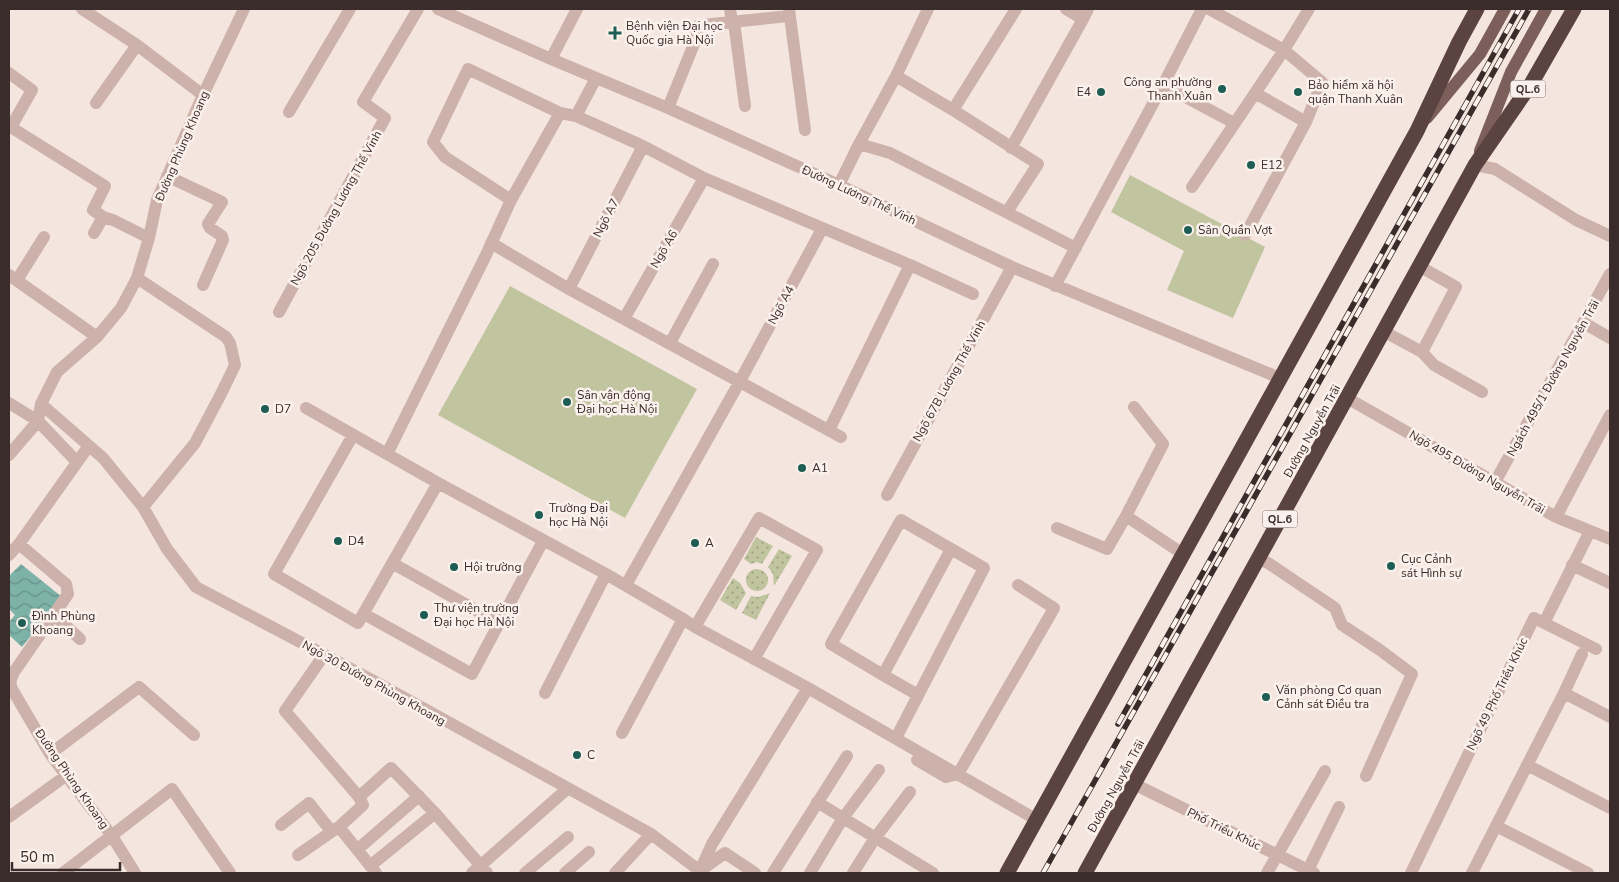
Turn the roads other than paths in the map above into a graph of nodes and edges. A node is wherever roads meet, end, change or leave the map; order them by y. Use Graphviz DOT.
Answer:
graph roads {
  1 [pos="82,9"];
  2 [pos="244,9"];
  3 [pos="350,9"];
  4 [pos="418,9"];
  5 [pos="438,9"];
  6 [pos="563,9"];
  7 [pos="577,9"];
  8 [pos="730,9"];
  9 [pos="928,9"];
  10 [pos="1016,9"];
  11 [pos="1066,9"];
  12 [pos="1202,9"];
  13 [pos="1209,9"];
  14 [pos="1308,9"];
  15 [pos="1477,9"];
  16 [pos="1505,9"];
  17 [pos="1546,9"];
  18 [pos="1574,9"];
  19 [pos="789,12"];
  20 [pos="1086,14"];
  21 [pos="570,22"];
  22 [pos="733,22"];
  23 [pos="138,45"];
  24 [pos="1284,50"];
  25 [pos="552,59"];
  26 [pos="9,73"];
  27 [pos="896,76"];
  28 [pos="596,78"];
  29 [pos="1163,85"];
  30 [pos="1255,93"];
  31 [pos="203,95"];
  32 [pos="96,104"];
  33 [pos="745,106"];
  34 [pos="668,108"];
  35 [pos="953,110"];
  36 [pos="289,112"];
  37 [pos="560,113"];
  38 [pos="576,116"];
  39 [pos="1306,122"];
  40 [pos="1234,123"];
  41 [pos="10,127"];
  42 [pos="805,130"];
  43 [pos="1417,131"];
  44 [pos="859,144"];
  45 [pos="643,146"];
  46 [pos="1011,148"];
  47 [pos="1475,165"];
  48 [pos="168,176"];
  49 [pos="704,178"];
  50 [pos="839,185"];
  51 [pos="1192,187"];
  52 [pos="511,200"];
  53 [pos="1007,212"];
  54 [pos="103,217"];
  55 [pos="822,229"];
  56 [pos="94,233"];
  57 [pos="1245,235"];
  58 [pos="1610,236"];
  59 [pos="44,237"];
  60 [pos="149,238"];
  61 [pos="491,243"];
  62 [pos="1076,248"];
  63 [pos="713,264"];
  64 [pos="910,265"];
  65 [pos="1419,266"];
  66 [pos="1012,267"];
  67 [pos="1610,274"];
  68 [pos="13,277"];
  69 [pos="138,278"];
  70 [pos="203,285"];
  71 [pos="1056,286"];
  72 [pos="569,289"];
  73 [pos="973,294"];
  74 [pos="279,312"];
  75 [pos="624,319"];
  76 [pos="1584,324"];
  77 [pos="1383,331"];
  78 [pos="97,337"];
  79 [pos="1610,338"];
  80 [pos="670,343"];
  81 [pos="1422,352"];
  82 [pos="1280,378"];
  83 [pos="740,382"];
  84 [pos="1482,392"];
  85 [pos="1347,398"];
  86 [pos="9,403"];
  87 [pos="41,404"];
  88 [pos="1134,407"];
  89 [pos="306,408"];
  90 [pos="1610,415"];
  91 [pos="38,421"];
  92 [pos="829,430"];
  93 [pos="353,435"];
  94 [pos="841,437"];
  95 [pos="88,447"];
  96 [pos="387,454"];
  97 [pos="9,455"];
  98 [pos="77,462"];
  99 [pos="1495,482"];
  100 [pos="438,483"];
  101 [pos="887,495"];
  102 [pos="143,506"];
  103 [pos="1126,516"];
  104 [pos="1556,516"];
  105 [pos="1058,528"];
  106 [pos="1590,531"];
  107 [pos="1610,539"];
  108 [pos="543,541"];
  109 [pos="19,544"];
  110 [pos="951,549"];
  111 [pos="1183,554"];
  112 [pos="9,555"];
  113 [pos="1258,559"];
  114 [pos="392,563"];
  115 [pos="1572,566"];
  116 [pos="606,574"];
  117 [pos="1610,583"];
  118 [pos="626,585"];
  119 [pos="1018,585"];
  120 [pos="364,614"];
  121 [pos="54,615"];
  122 [pos="684,619"];
  123 [pos="499,623"];
  124 [pos="1544,623"];
  125 [pos="695,627"];
  126 [pos="80,639"];
  127 [pos="1596,649"];
  128 [pos="1582,654"];
  129 [pos="324,655"];
  130 [pos="754,659"];
  131 [pos="883,675"];
  132 [pos="808,688"];
  133 [pos="545,693"];
  134 [pos="1564,693"];
  135 [pos="918,695"];
  136 [pos="1610,717"];
  137 [pos="622,732"];
  138 [pos="194,735"];
  139 [pos="896,738"];
  140 [pos="50,754"];
  141 [pos="847,756"];
  142 [pos="1527,765"];
  143 [pos="879,770"];
  144 [pos="1325,771"];
  145 [pos="958,774"];
  146 [pos="67,775"];
  147 [pos="1366,776"];
  148 [pos="1134,784"];
  149 [pos="567,789"];
  150 [pos="910,792"];
  151 [pos="419,796"];
  152 [pos="359,797"];
  153 [pos="817,802"];
  154 [pos="1339,807"];
  155 [pos="1610,808"];
  156 [pos="435,813"];
  157 [pos="9,817"];
  158 [pos="843,818"];
  159 [pos="1037,820"];
  160 [pos="281,825"];
  161 [pos="1496,826"];
  162 [pos="335,829"];
  163 [pos="651,834"];
  164 [pos="112,836"];
  165 [pos="568,837"];
  166 [pos="875,838"];
  167 [pos="358,849"];
  168 [pos="589,852"];
  169 [pos="298,855"];
  170 [pos="1277,855"];
  171 [pos="373,869"];
  172 [pos="480,871"];
  173 [pos="699,872"];
  174 [pos="1311,872"];
  175 [pos="63,873"];
  176 [pos="135,873"];
  177 [pos="230,873"];
  178 [pos="525,873"];
  179 [pos="565,873"];
  180 [pos="615,873"];
  181 [pos="755,873"];
  182 [pos="773,873"];
  183 [pos="810,873"];
  184 [pos="852,873"];
  185 [pos="933,873"];
  186 [pos="1008,873"];
  187 [pos="1085,873"];
  188 [pos="1267,873"];
  189 [pos="1411,873"];
  190 [pos="1472,873"];
  191 [pos="1588,873"];
  1 -- 23 [label="street"];
  2 -- 31 [label="street, Đường Phùng Khoang"];
  3 -- 36 [label="street"];
  4 -- 74 [label="street, Ngõ 205 Đường Lương Thế Vinh"];
  5 -- 25 [label="street, Đường Lương Thế Vinh"];
  6 -- 21 [label="street"];
  7 -- 21 [label="street"];
  8 -- 22 [label="street"];
  9 -- 27 [label="street"];
  10 -- 35 [label="street"];
  11 -- 20 [label="street"];
  12 -- 29 [label="street"];
  13 -- 24 [label="street"];
  14 -- 24 [label="street"];
  15 -- 43 [label="highway"];
  16 -- 43 [label="main road"];
  17 -- 47 [label="main road"];
  18 -- 47 [label="highway, Đường Nguyễn Trãi / QL.6"];
  19 -- 22 [label="street"];
  19 -- 42 [label="street"];
  20 -- 46 [label="street"];
  21 -- 25 [label="street"];
  22 -- 33 [label="street"];
  22 -- 34 [label="street"];
  23 -- 31 [label="street"];
  23 -- 32 [label="street"];
  24 -- 30 [label="street"];
  24 -- 39 [label="street"];
  25 -- 28 [label="street, Đường Lương Thế Vinh"];
  26 -- 41 [label="street"];
  27 -- 35 [label="street"];
  27 -- 44 [label="street"];
  28 -- 34 [label="street, Đường Lương Thế Vinh"];
  28 -- 38 [label="street"];
  29 -- 40 [label="street"];
  29 -- 62 [label="street"];
  30 -- 39 [label="street"];
  30 -- 40 [label="street"];
  31 -- 48 [label="street, Đường Phùng Khoang"];
  34 -- 50 [label="street, Đường Lương Thế Vinh"];
  35 -- 46 [label="street"];
  37 -- 38 [label="street"];
  37 -- 52 [label="street"];
  37 -- 52 [label="street"];
  38 -- 45 [label="street"];
  39 -- 57 [label="street"];
  40 -- 51 [label="street"];
  41 -- 54 [label="street"];
  43 -- 82 [label="highway"];
  44 -- 50 [label="street"];
  44 -- 53 [label="street"];
  45 -- 49 [label="street"];
  45 -- 72 [label="street, Ngõ A7"];
  46 -- 53 [label="street"];
  47 -- 58 [label="street"];
  47 -- 65 [label="highway, Đường Nguyễn Trãi / QL.6"];
  48 -- 60 [label="street, Đường Phùng Khoang"];
  48 -- 70 [label="street"];
  49 -- 55 [label="street"];
  49 -- 75 [label="street, Ngõ A6"];
  50 -- 66 [label="street, Đường Lương Thế Vinh"];
  52 -- 61 [label="street"];
  53 -- 62 [label="street"];
  54 -- 56 [label="street"];
  54 -- 60 [label="street"];
  55 -- 64 [label="street"];
  55 -- 83 [label="street, Ngõ A4"];
  59 -- 68 [label="street"];
  60 -- 69 [label="street, Đường Phùng Khoang"];
  61 -- 72 [label="street"];
  61 -- 96 [label="street"];
  62 -- 71 [label="street"];
  63 -- 80 [label="street"];
  64 -- 73 [label="street"];
  64 -- 92 [label="street"];
  65 -- 77 [label="highway, Đường Nguyễn Trãi / QL.6"];
  65 -- 81 [label="street"];
  66 -- 71 [label="street, Đường Lương Thế Vinh"];
  66 -- 101 [label="street, Ngõ 67B Lương Thế Vinh"];
  67 -- 76 [label="street, Ngách 495/1 Đường Nguyễn Trãi"];
  68 -- 78 [label="street"];
  69 -- 78 [label="street, Đường Phùng Khoang"];
  69 -- 102 [label="street"];
  71 -- 82 [label="street, Đường Lương Thế Vinh"];
  72 -- 75 [label="street"];
  75 -- 80 [label="street"];
  76 -- 79 [label="street"];
  76 -- 99 [label="street, Ngách 495/1 Đường Nguyễn Trãi"];
  77 -- 81 [label="street"];
  77 -- 85 [label="highway, Đường Nguyễn Trãi / QL.6"];
  78 -- 87 [label="street, Đường Phùng Khoang"];
  80 -- 83 [label="street"];
  81 -- 84 [label="street"];
  82 -- 111 [label="highway"];
  83 -- 92 [label="street"];
  83 -- 118 [label="street, Ngõ A4"];
  85 -- 99 [label="street, Ngõ 495 Đường Nguyễn Trãi"];
  85 -- 113 [label="highway, Đường Nguyễn Trãi / QL.6"];
  86 -- 91 [label="street"];
  87 -- 91 [label="street, Đường Phùng Khoang"];
  87 -- 95 [label="street"];
  88 -- 103 [label="street"];
  89 -- 93 [label="street"];
  90 -- 104 [label="street"];
  91 -- 97 [label="street"];
  91 -- 98 [label="street"];
  92 -- 94 [label="street"];
  93 -- 96 [label="street"];
  93 -- 120 [label="street"];
  95 -- 98 [label="street"];
  95 -- 102 [label="street, Ngõ 30 Đường Phùng Khoang"];
  96 -- 100 [label="street"];
  98 -- 109 [label="street"];
  99 -- 104 [label="street, Ngõ 495 Đường Nguyễn Trãi"];
  100 -- 108 [label="street"];
  100 -- 114 [label="street"];
  102 -- 129 [label="street, Ngõ 30 Đường Phùng Khoang"];
  103 -- 105 [label="street"];
  103 -- 111 [label="street"];
  104 -- 106 [label="street, Ngõ 495 Đường Nguyễn Trãi"];
  106 -- 107 [label="street, Ngõ 495 Đường Nguyễn Trãi"];
  106 -- 115 [label="street"];
  108 -- 116 [label="street"];
  108 -- 123 [label="street"];
  109 -- 112 [label="street"];
  109 -- 121 [label="street, Đường Phùng Khoang"];
  110 -- 131 [label="street"];
  110 -- 131 [label="street"];
  110 -- 135 [label="street"];
  111 -- 159 [label="highway"];
  113 -- 147 [label="street"];
  113 -- 148 [label="highway, Đường Nguyễn Trãi / QL.6"];
  114 -- 120 [label="street"];
  114 -- 123 [label="street"];
  115 -- 117 [label="street"];
  115 -- 124 [label="street"];
  116 -- 118 [label="street"];
  116 -- 133 [label="street"];
  118 -- 122 [label="street"];
  119 -- 145 [label="street"];
  120 -- 123 [label="street"];
  121 -- 126 [label="street"];
  121 -- 140 [label="street, Đường Phùng Khoang"];
  122 -- 125 [label="street"];
  122 -- 137 [label="street"];
  124 -- 127 [label="street"];
  124 -- 189 [label="street, Ngõ 49 Phố Triều Khúc"];
  125 -- 130 [label="street"];
  125 -- 130 [label="street"];
  128 -- 134 [label="street"];
  129 -- 149 [label="street, Ngõ 30 Đường Phùng Khoang"];
  129 -- 152 [label="street"];
  130 -- 132 [label="street"];
  131 -- 135 [label="street"];
  132 -- 139 [label="street"];
  132 -- 145 [label="street"];
  132 -- 173 [label="street"];
  134 -- 136 [label="street"];
  134 -- 142 [label="street"];
  135 -- 139 [label="street"];
  138 -- 140 [label="street"];
  139 -- 145 [label="street"];
  140 -- 146 [label="street, Đường Phùng Khoang"];
  141 -- 153 [label="street"];
  142 -- 155 [label="street"];
  142 -- 161 [label="street"];
  143 -- 158 [label="street"];
  144 -- 170 [label="street"];
  145 -- 159 [label="street"];
  146 -- 157 [label="street"];
  146 -- 164 [label="street, Đường Phùng Khoang"];
  148 -- 170 [label="street, Phố Triều Khúc"];
  148 -- 187 [label="highway, Đường Nguyễn Trãi / QL.6"];
  149 -- 163 [label="street, Ngõ 30 Đường Phùng Khoang"];
  149 -- 172 [label="street"];
  150 -- 166 [label="street"];
  151 -- 152 [label="street"];
  151 -- 156 [label="street"];
  151 -- 167 [label="street"];
  152 -- 162 [label="street"];
  153 -- 158 [label="street"];
  153 -- 182 [label="street"];
  154 -- 174 [label="street"];
  156 -- 171 [label="street"];
  156 -- 172 [label="street"];
  158 -- 166 [label="street"];
  158 -- 183 [label="street"];
  159 -- 186 [label="highway"];
  160 -- 162 [label="street"];
  161 -- 190 [label="street"];
  161 -- 191 [label="street"];
  162 -- 167 [label="street"];
  162 -- 169 [label="street"];
  163 -- 173 [label="street, Ngõ 30 Đường Phùng Khoang"];
  163 -- 180 [label="street"];
  164 -- 175 [label="street"];
  164 -- 176 [label="street, Đường Phùng Khoang"];
  164 -- 177 [label="street"];
  165 -- 178 [label="street"];
  166 -- 184 [label="street"];
  166 -- 185 [label="street"];
  167 -- 171 [label="street"];
  168 -- 179 [label="street"];
  170 -- 174 [label="street, Phố Triều Khúc"];
  170 -- 188 [label="street"];
  173 -- 181 [label="street"];
}
